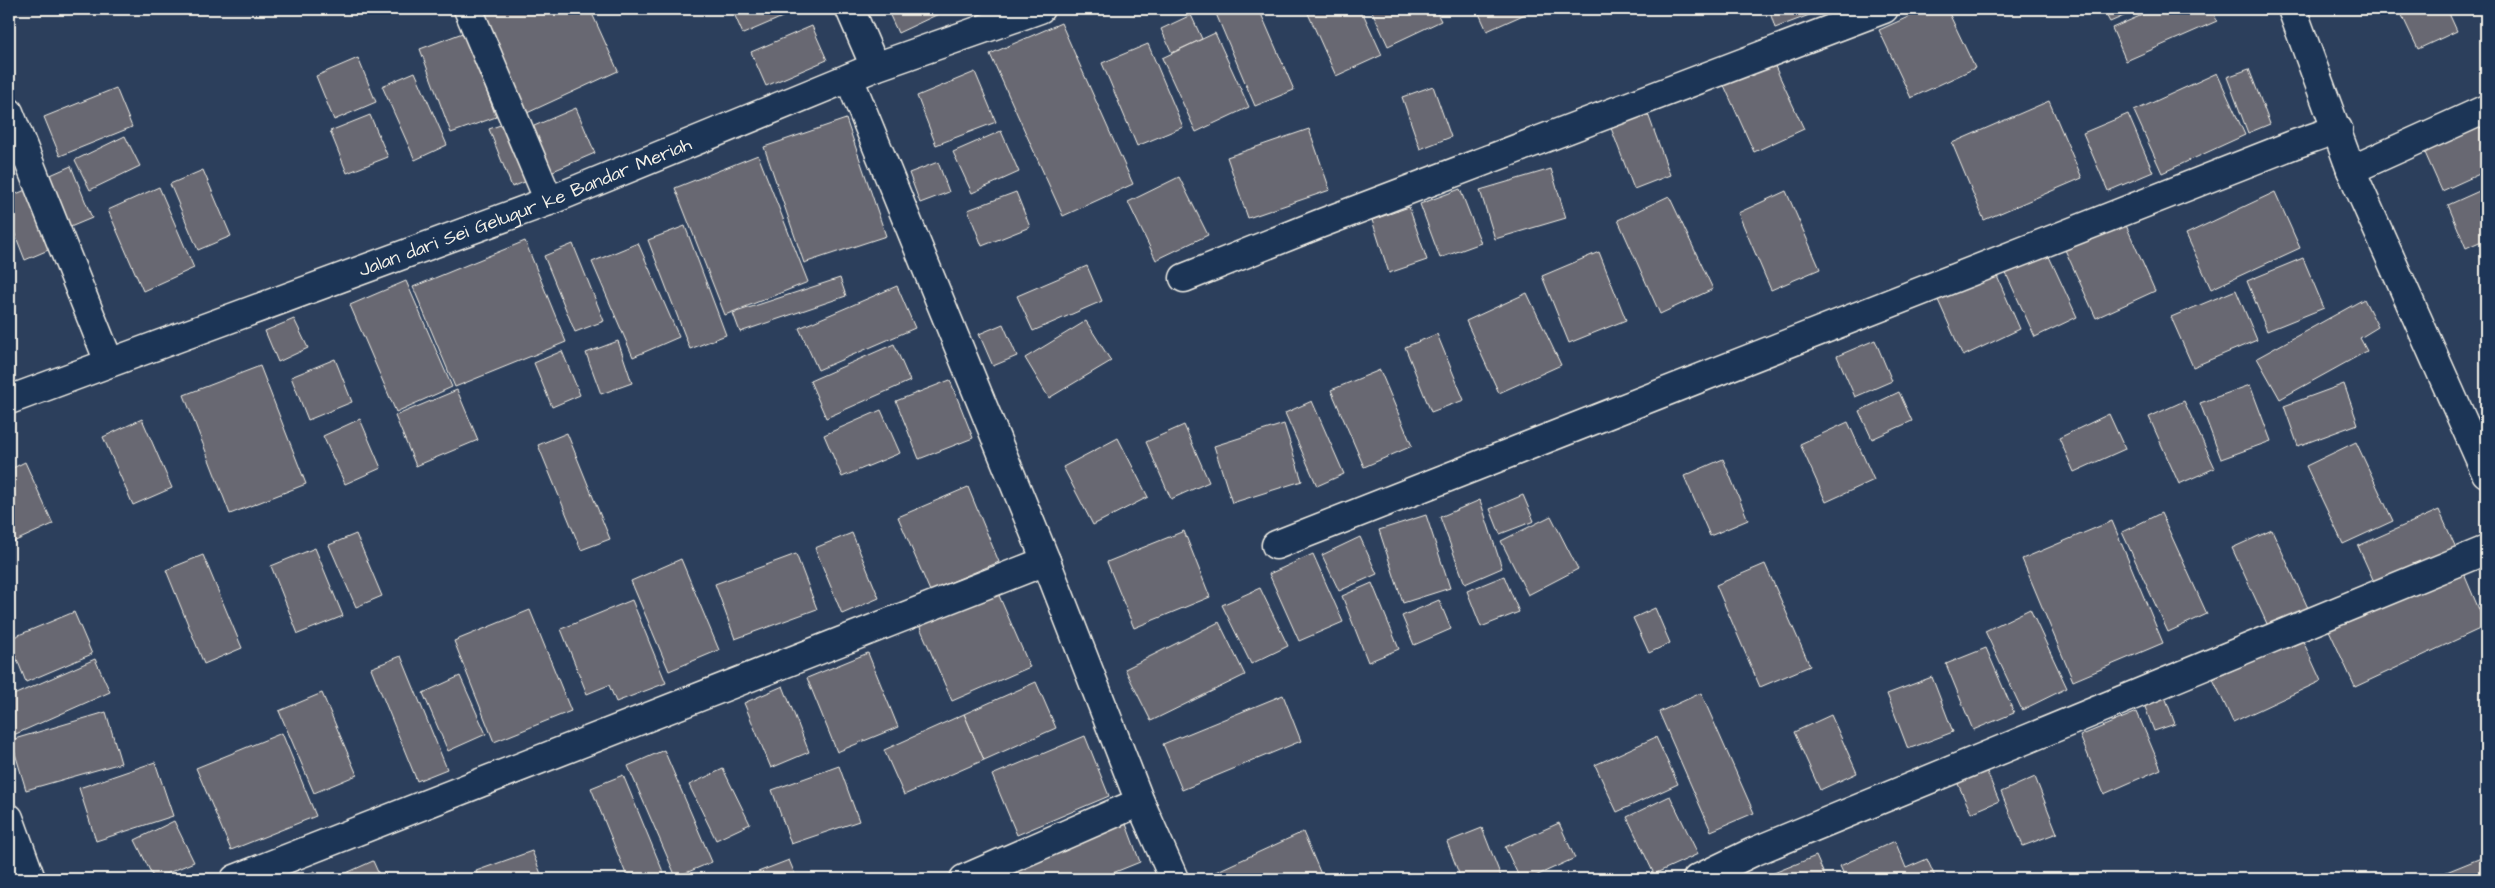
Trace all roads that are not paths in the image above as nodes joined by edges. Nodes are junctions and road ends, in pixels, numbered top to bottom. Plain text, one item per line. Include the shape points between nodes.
1 (468, 9) edge
2 (850, 9) edge
3 (1040, 9) edge
4 (1884, 9) edge
5 (2292, 9) edge
6 (875, 68) junction
7 (849, 78) junction
8 (2486, 109) edge
9 (9, 112) edge
10 (2338, 129) junction
11 (2351, 170) junction
12 (549, 201) junction
13 (1184, 278) dead end
14 (109, 362) junction
15 (9, 400) edge
16 (2486, 473) edge
17 (1276, 546) dead end
18 (2486, 550) edge
19 (1046, 561) junction
20 (1140, 802) junction
21 (9, 818) edge
22 (32, 879) edge
23 (235, 879) edge
24 (964, 879) edge
25 (1174, 879) edge
26 (1697, 879) edge

1 - 12 street
2 - 6 street
3 - 6 street, Jalan dari Sei Gelugur ke Bandar Meriah
4 - 13 street
5 - 10 street
6 - 7 street, Jalan dari Sei Gelugur ke Bandar Meriah
7 - 12 street, Jalan dari Sei Gelugur ke Bandar Meriah
7 - 19 street
8 - 11 street
9 - 14 street
10 - 11 street
10 - 17 street
11 - 16 street
12 - 14 street, Jalan dari Sei Gelugur ke Bandar Meriah
14 - 15 street, Jalan dari Sei Gelugur ke Bandar Meriah
18 - 26 street via 1753,852
19 - 20 street
19 - 23 street
20 - 24 street
20 - 25 street
21 - 22 street

